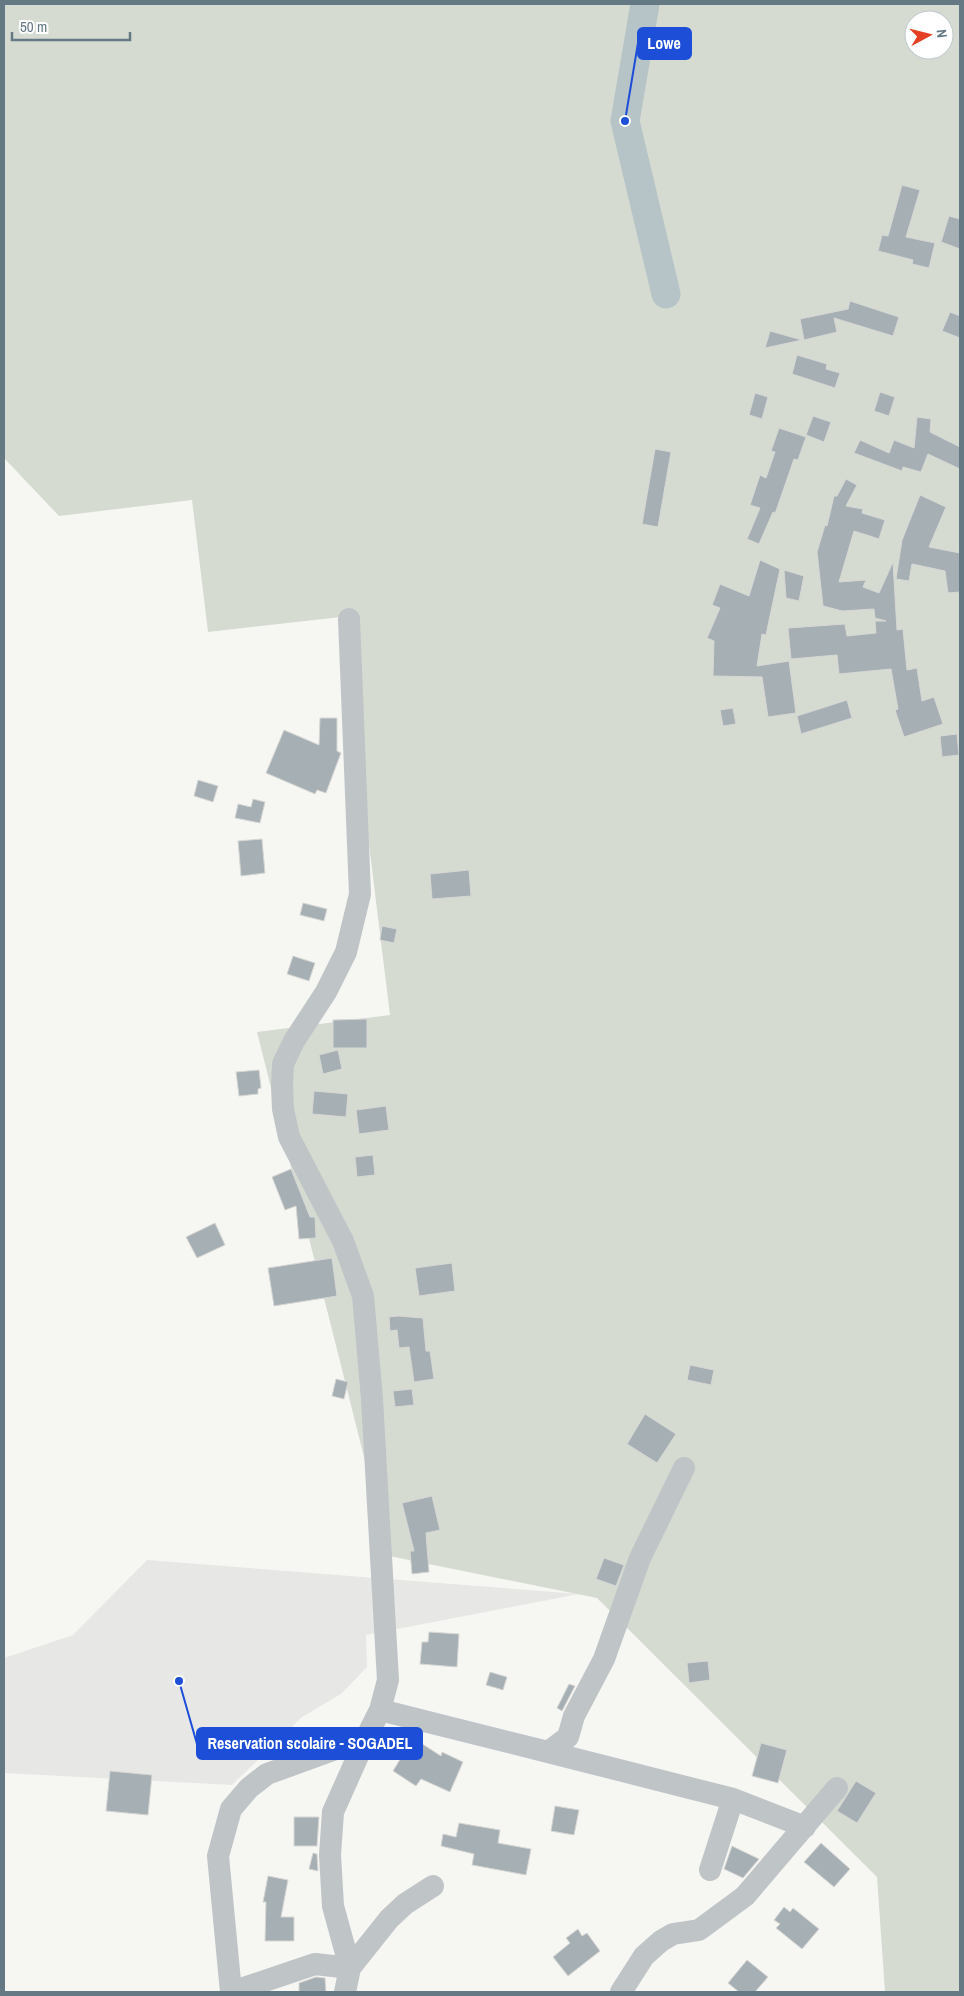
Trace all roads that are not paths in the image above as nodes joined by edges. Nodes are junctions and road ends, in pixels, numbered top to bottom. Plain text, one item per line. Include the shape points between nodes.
1 (349, 619) dead end
2 (684, 1468) dead end
3 (380, 1710) junction
4 (366, 1738) junction
5 (548, 1752) junction
6 (837, 1788) dead end
7 (733, 1799) junction
8 (805, 1827) junction
9 (710, 1870) dead end
10 (433, 1886) dead end
11 (350, 1968) junction
12 (232, 1992) edge
13 (345, 1992) edge
14 (621, 1992) edge

1 - 3 street via 360,894 346,952 283,1064 282,1086 289,1137 343,1241 362,1296 372,1399 388,1680
2 - 5 street via 640,1558 604,1659 574,1716 568,1737
3 - 4 street
3 - 5 street
4 - 11 street via 333,1812 330,1855 334,1906
4 - 12 street via 267,1774 249,1788 231,1809 218,1856
5 - 7 street
6 - 8 street
7 - 8 street
7 - 9 street
8 - 14 street via 745,1896 699,1930 673,1934 655,1946 644,1956
10 - 11 street via 389,1919
11 - 12 street via 315,1964
11 - 13 street

